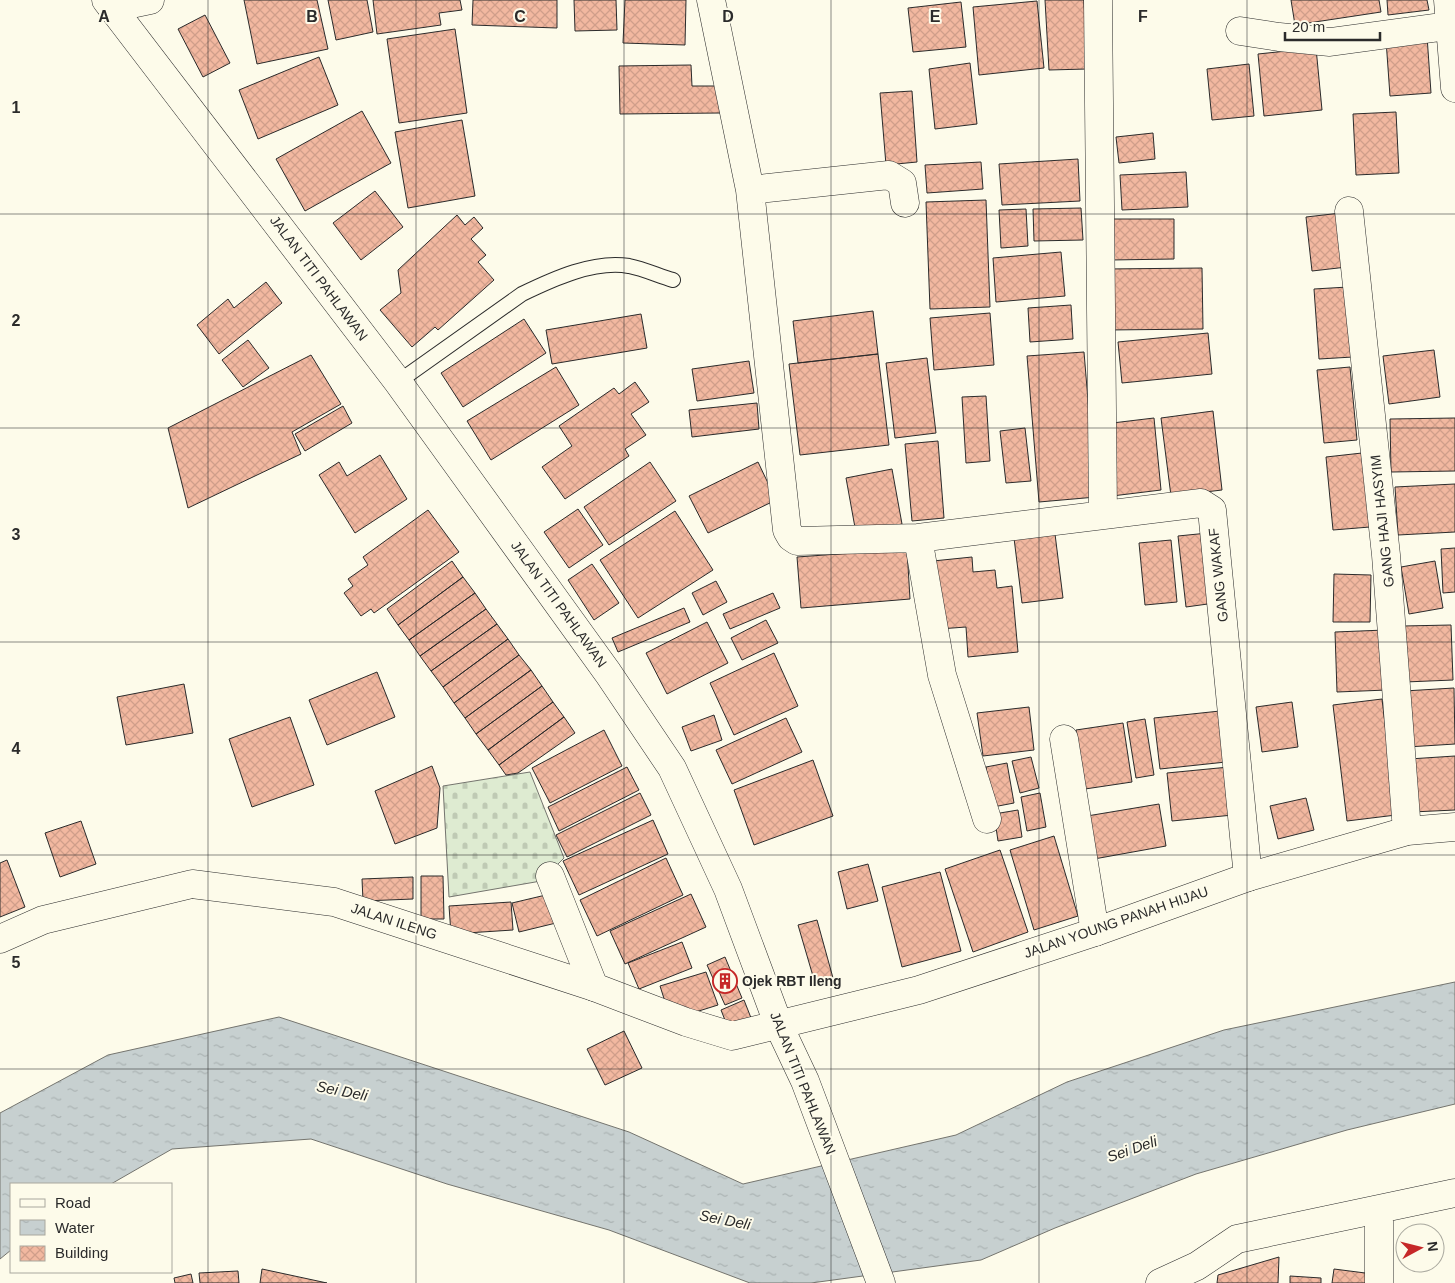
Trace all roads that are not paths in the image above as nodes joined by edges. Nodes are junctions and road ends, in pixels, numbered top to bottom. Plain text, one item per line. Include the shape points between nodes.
1 (150, 0) edge
2 (712, 0) edge
3 (1098, 0) edge
4 (115, 11) edge
5 (1448, 13) edge
6 (1240, 31) dead end
7 (1455, 88) edge
8 (750, 190) junction
9 (904, 202) dead end
10 (1349, 211) dead end
11 (673, 280) dead end
12 (398, 382) junction
13 (1102, 514) junction
14 (918, 538) junction
15 (1064, 739) dead end
16 (987, 819) dead end
17 (1455, 827) edge
18 (1407, 831) junction
19 (550, 876) dead end
20 (1248, 876) junction
21 (1095, 932) junction
22 (0, 939) edge
23 (594, 987) junction
24 (779, 1026) junction
25 (1455, 1193) edge
26 (1378, 1210) junction
27 (881, 1283) edge
28 (1160, 1283) edge
29 (1379, 1283) edge

1 - 4 street
2 - 8 street, GANG WAKAF
3 - 13 street
4 - 12 street, JALAN TITI PAHLAWAN
5 - 6 street via 1330,42
5 - 7 street
8 - 9 street via 890,176 902,183
8 - 14 street, GANG WAKAF via 787,530 797,541
10 - 18 street, GANG HAJI HASYIM via 1386,555
11 - 12 lane via 630,266 614,266 538,286
12 - 24 street, JALAN TITI PAHLAWAN via 608,673 672,768 728,889
13 - 14 street, GANG WAKAF
13 - 20 street, GANG WAKAF via 1201,503 1212,510
14 - 16 street via 942,675
15 - 21 street
17 - 18 street, JALAN YOUNG PANAH HIJAU
18 - 20 street, JALAN YOUNG PANAH HIJAU
19 - 23 street
20 - 21 street, JALAN YOUNG PANAH HIJAU
21 - 24 street, JALAN YOUNG PANAH HIJAU via 919,990
22 - 23 street, JALAN ILENG via 43,920 192,884 334,902
23 - 24 street, JALAN ILENG via 732,1036
24 - 27 street, JALAN TITI PAHLAWAN via 805,1081
25 - 26 street
26 - 28 street via 1237,1240 1197,1266
26 - 29 street

